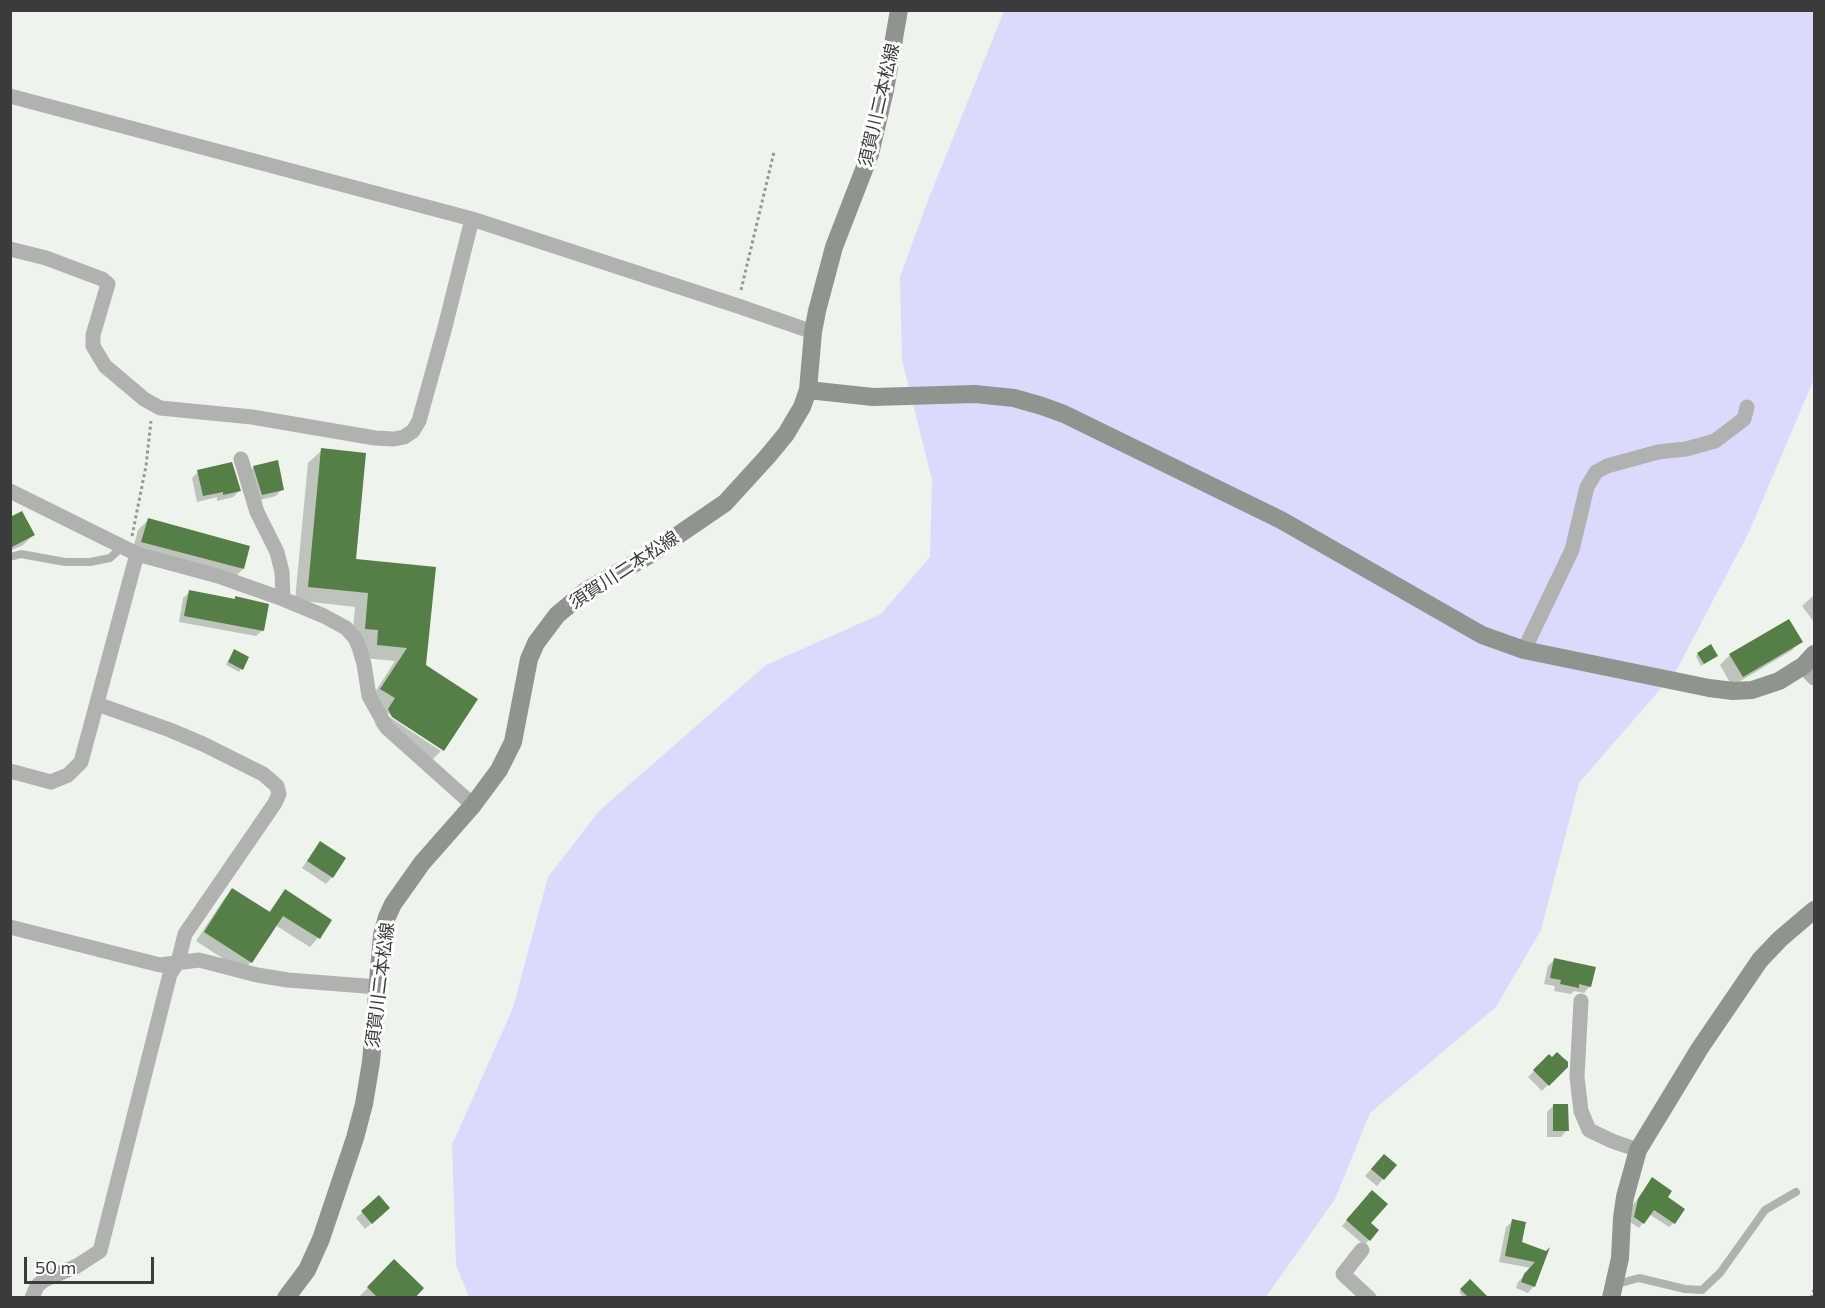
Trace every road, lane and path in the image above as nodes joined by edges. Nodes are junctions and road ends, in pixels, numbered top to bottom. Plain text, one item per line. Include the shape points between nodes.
1 (899, 10) edge
2 (10, 96) edge
3 (774, 152) dead end
4 (472, 219) junction
5 (10, 249) edge
6 (738, 306) junction
7 (813, 332) junction
8 (808, 390) junction
9 (154, 404) junction
10 (1747, 407) dead end
11 (241, 459) dead end
12 (10, 491) edge
13 (129, 550) junction
14 (10, 556) edge
15 (283, 598) junction
16 (1524, 650) junction
17 (1811, 666) edge
18 (97, 704) junction
19 (10, 771) edge
20 (473, 806) junction
21 (1815, 910) edge
22 (10, 927) edge
23 (178, 962) junction
24 (378, 987) junction
25 (1581, 1001) dead end
26 (1638, 1150) junction
27 (1796, 1192) dead end
28 (1362, 1250) dead end
29 (1815, 1290) edge
30 (1613, 1291) edge
31 (32, 1298) edge
32 (286, 1298) edge
33 (1369, 1298) edge
34 (1811, 1298) edge

1 - 7 street, 須賀川二本松線 via 870,154 834,247
2 - 4 street
3 - 6 path
4 - 6 street
4 - 9 street via 419,421 404,437 375,438 252,417 160,408
5 - 9 street via 46,258 108,284 93,346 105,366
6 - 7 street
7 - 8 street, 須賀川二本松線
8 - 16 street via 873,397 975,394 1042,406 1281,520 1482,635
8 - 20 street, 須賀川二本松線 via 786,434 725,503 646,557 587,590 544,631 529,659 513,742
9 - 13 path
10 - 16 street via 1744,419 1715,441 1637,457 1596,472 1587,487 1572,550
11 - 15 street via 257,512 277,552
12 - 13 street
13 - 14 lane via 90,562
13 - 15 street
13 - 18 street
15 - 20 street via 346,628 359,647 369,696 387,728
16 - 17 street via 1732,691 1765,687
18 - 19 street via 81,762 68,775 51,782
18 - 23 street via 203,744 263,774 277,786 275,803 185,934
20 - 24 street, 須賀川二本松線 via 422,863 393,904 382,935
21 - 26 street via 1760,960
22 - 23 street via 160,965
23 - 24 street via 199,960 288,980
23 - 31 street via 170,974 100,1251 44,1280
24 - 32 street, 須賀川二本松線 via 371,1062 356,1138 321,1239 307,1270
25 - 26 street via 1576,1077 1588,1130
26 - 30 street via 1625,1197
27 - 30 lane via 1765,1210 1720,1273 1702,1290 1639,1278
28 - 33 street via 1343,1275
29 - 34 path

